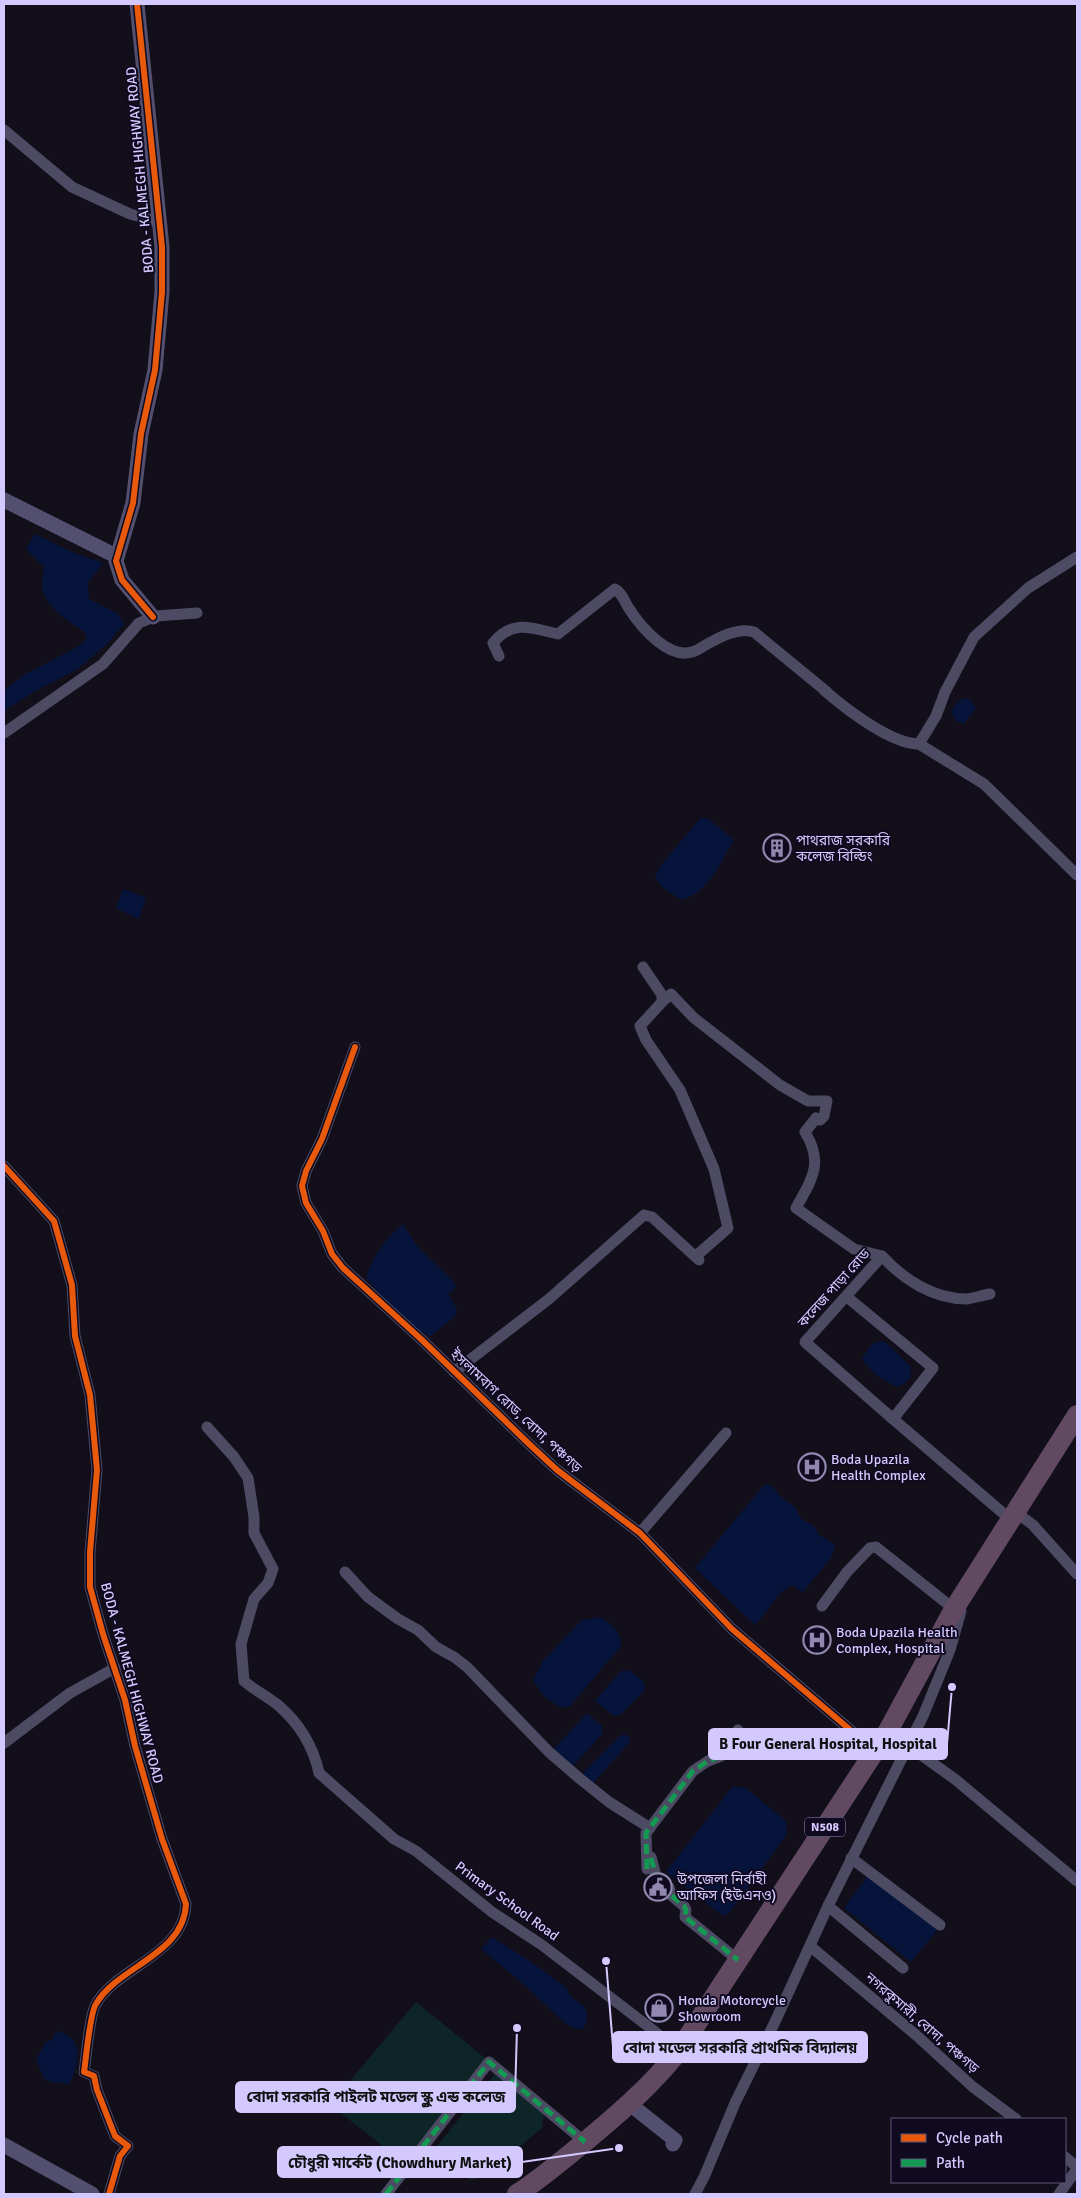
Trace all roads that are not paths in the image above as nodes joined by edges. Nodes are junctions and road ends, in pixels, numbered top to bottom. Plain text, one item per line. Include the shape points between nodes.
1 (137, 4) edge
2 (4, 130) edge
3 (160, 222) junction
4 (4, 500) edge
5 (116, 556) junction
6 (1077, 557) edge
7 (197, 613) dead end
8 (153, 617) junction
9 (499, 656) dead end
10 (4, 733) edge
11 (920, 744) junction
12 (1077, 875) edge
13 (643, 967) dead end
14 (662, 1002) junction
15 (355, 1047) dead end
16 (4, 1166) edge
17 (882, 1256) junction
18 (990, 1294) dead end
19 (847, 1297) dead end
20 (454, 1372) junction
21 (1077, 1415) edge
22 (893, 1419) junction
23 (207, 1427) dead end
24 (726, 1433) dead end
25 (1013, 1516) junction
26 (640, 1533) junction
27 (345, 1572) dead end
28 (1077, 1574) edge
29 (967, 1590) junction
30 (822, 1606) dead end
31 (954, 1609) junction
32 (115, 1668) junction
33 (738, 1730) dead end
34 (888, 1731) junction
35 (4, 1743) edge
36 (908, 1744) junction
37 (875, 1752) junction
38 (650, 1828) junction
39 (645, 1846) junction
40 (851, 1858) junction
41 (647, 1869) dead end
42 (1077, 1881) edge
43 (828, 1906) junction
44 (940, 1925) dead end
45 (810, 1946) junction
46 (738, 1960) junction
47 (903, 1968) dead end
48 (678, 2052) junction
49 (631, 2105) dead end
50 (1015, 2118) edge
51 (585, 2142) junction
52 (672, 2144) dead end
53 (4, 2145) edge
54 (1066, 2158) edge
55 (1077, 2168) edge
56 (92, 2194) edge
57 (108, 2194) edge
58 (386, 2194) edge
59 (517, 2194) edge
60 (695, 2194) edge
61 (1059, 2194) edge

1 - 3 street, BODA - KALMEGH HIGHWAY ROAD
2 - 3 street via 72,187 130,214
3 - 5 street, BODA - KALMEGH HIGHWAY ROAD via 162,292 155,370 133,503
4 - 5 street
5 - 8 street via 122,580
6 - 11 street via 1028,588 974,638
7 - 8 street
8 - 10 street via 138,623 103,664
9 - 11 street via 493,643 510,628 519,626 558,634 615,588 661,645 678,652 692,653 721,637 748,630 754,632 851,714 908,744
11 - 12 street via 984,784
13 - 14 street via 662,995
14 - 17 street via 671,994 694,1018 780,1085 808,1101 827,1101 824,1116 820,1120 816,1118 805,1132 816,1153 807,1190 796,1208 854,1249
14 - 20 street via 640,1026 680,1090 714,1169 728,1228 698,1258 652,1217 644,1215 549,1299
15 - 20 street, ইসলামবাগ রোড, বোদা, পঞ্চগড় via 322,1139 306,1171 302,1186 306,1203 332,1254 343,1268
16 - 32 street, BODA - KALMEGH HIGHWAY ROAD via 54,1221 72,1285 76,1336 90,1396 97,1470 90,1587
17 - 18 street, কলেজ পাড়া রোড via 907,1279 929,1290 968,1299
17 - 22 street, কলেজ পাড়া রোড via 805,1342
19 - 22 street, কলেজ পাড়া রোড via 933,1368
20 - 26 street, ইসলামবাগ রোড, বোদা, পঞ্চগড় via 557,1470
21 - 25 highway, N508
22 - 25 street, কলেজ পাড়া রোড
23 - 48 street, Primary School Road via 248,1478 254,1533 273,1569 268,1584 254,1599 241,1644 244,1680 254,1691 278,1705 306,1734 319,1773 394,1839 416,1851 492,1912 542,1945
24 - 26 street
25 - 28 street, কলেজ পাড়া রোড via 1033,1525
25 - 29 highway, N508
26 - 37 street, ইসলামবাগ রোড, বোদা, পঞ্চগড় via 732,1629
27 - 38 street via 368,1597 467,1667 549,1752 579,1778
29 - 31 highway, N508
29 - 36 street via 950,1650
30 - 31 street via 847,1572 870,1548 876,1547
31 - 34 highway, N508
32 - 35 street via 70,1693
32 - 57 street, BODA - KALMEGH HIGHWAY ROAD via 162,1839 186,1904 180,1926 160,1951 106,1990 94,2005 84,2072 94,2076 115,2136 128,2146 120,2156
33 - 38 street via 721,1756 693,1771
34 - 36 street
34 - 37 highway, N508
36 - 40 street
36 - 42 street
37 - 46 highway, N508
38 - 39 street via 646,1833
39 - 41 street
39 - 46 street via 656,1876 684,1906 685,1917
40 - 43 street
40 - 44 street
43 - 45 street
43 - 47 street
45 - 50 street, নগরকুমারী, বোদা, পঞ্চগড় via 973,2087
45 - 60 street
46 - 48 highway, N508
48 - 51 highway, N508 via 618,2116
49 - 52 street via 675,2140
51 - 58 street via 489,2062
51 - 59 highway, N508
53 - 56 street
54 - 55 street
55 - 61 street

